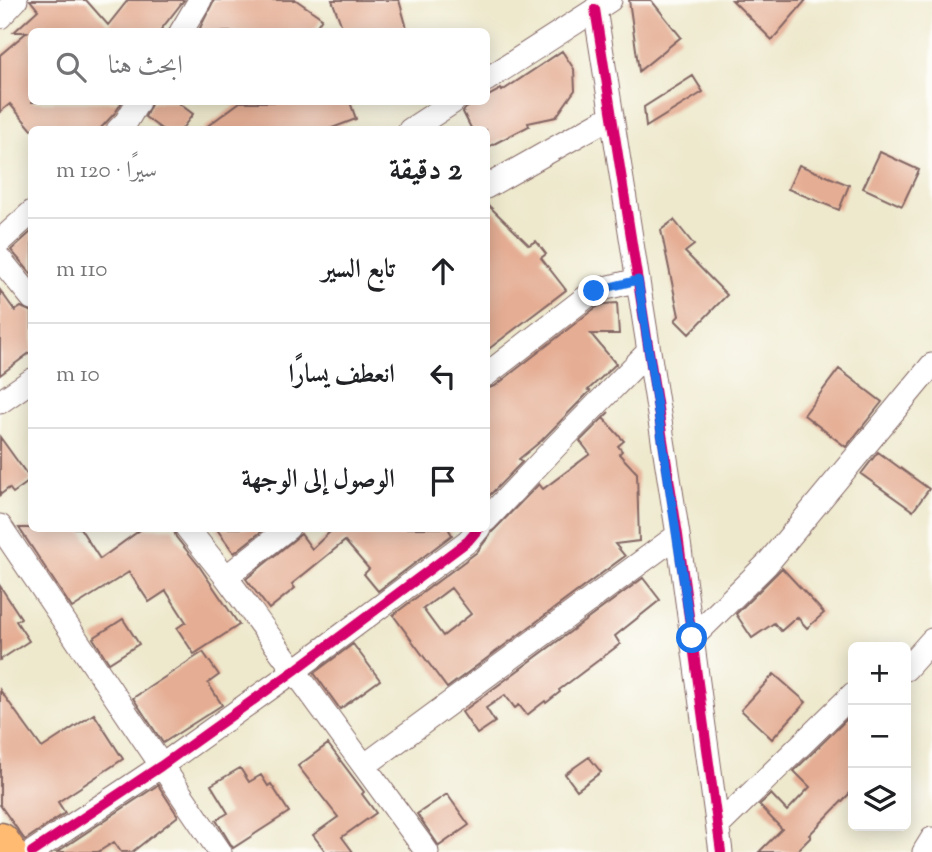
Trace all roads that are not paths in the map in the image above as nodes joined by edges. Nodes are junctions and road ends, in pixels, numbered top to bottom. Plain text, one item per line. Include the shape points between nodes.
1 (16, 0) edge
2 (200, 0) edge
3 (603, 5) edge
4 (0, 17) edge
5 (183, 28) edge
6 (490, 77) edge
7 (136, 105) edge
8 (448, 105) edge
9 (612, 116) junction
10 (122, 126) edge
11 (416, 126) edge
12 (490, 185) edge
13 (28, 216) edge
14 (0, 241) edge
15 (0, 259) edge
16 (638, 280) junction
17 (28, 293) edge
18 (649, 351) junction
19 (932, 365) edge
20 (490, 372) edge
21 (28, 383) edge
22 (0, 402) edge
23 (490, 516) edge
24 (0, 526) edge
25 (190, 532) edge
26 (283, 532) edge
27 (476, 532) edge
28 (678, 535) junction
29 (226, 576) junction
30 (692, 638) junction
31 (932, 640) edge
32 (911, 663) edge
33 (294, 671) junction
34 (848, 699) edge
35 (161, 766) junction
36 (364, 766) junction
37 (718, 826) junction
38 (932, 839) edge
39 (0, 842) edge
40 (7, 852) edge
41 (32, 852) edge
42 (220, 852) edge
43 (427, 852) edge
44 (721, 852) edge
45 (924, 852) edge

1 - 4 street
2 - 5 street
3 - 6 street
3 - 9 street
7 - 10 street
8 - 11 street
9 - 12 street
9 - 16 street
13 - 14 street
15 - 17 street
16 - 18 street
16 - 20 street via 594,291
18 - 23 street
18 - 28 street
19 - 30 street via 767,564
21 - 22 street
24 - 35 street
25 - 29 street
26 - 29 street
27 - 33 street
28 - 30 street
28 - 36 street
29 - 33 street
30 - 37 street
31 - 32 street
33 - 35 street
33 - 36 street
34 - 37 street
35 - 41 street
35 - 42 street
36 - 43 street
37 - 44 street
38 - 45 street
39 - 40 highway

